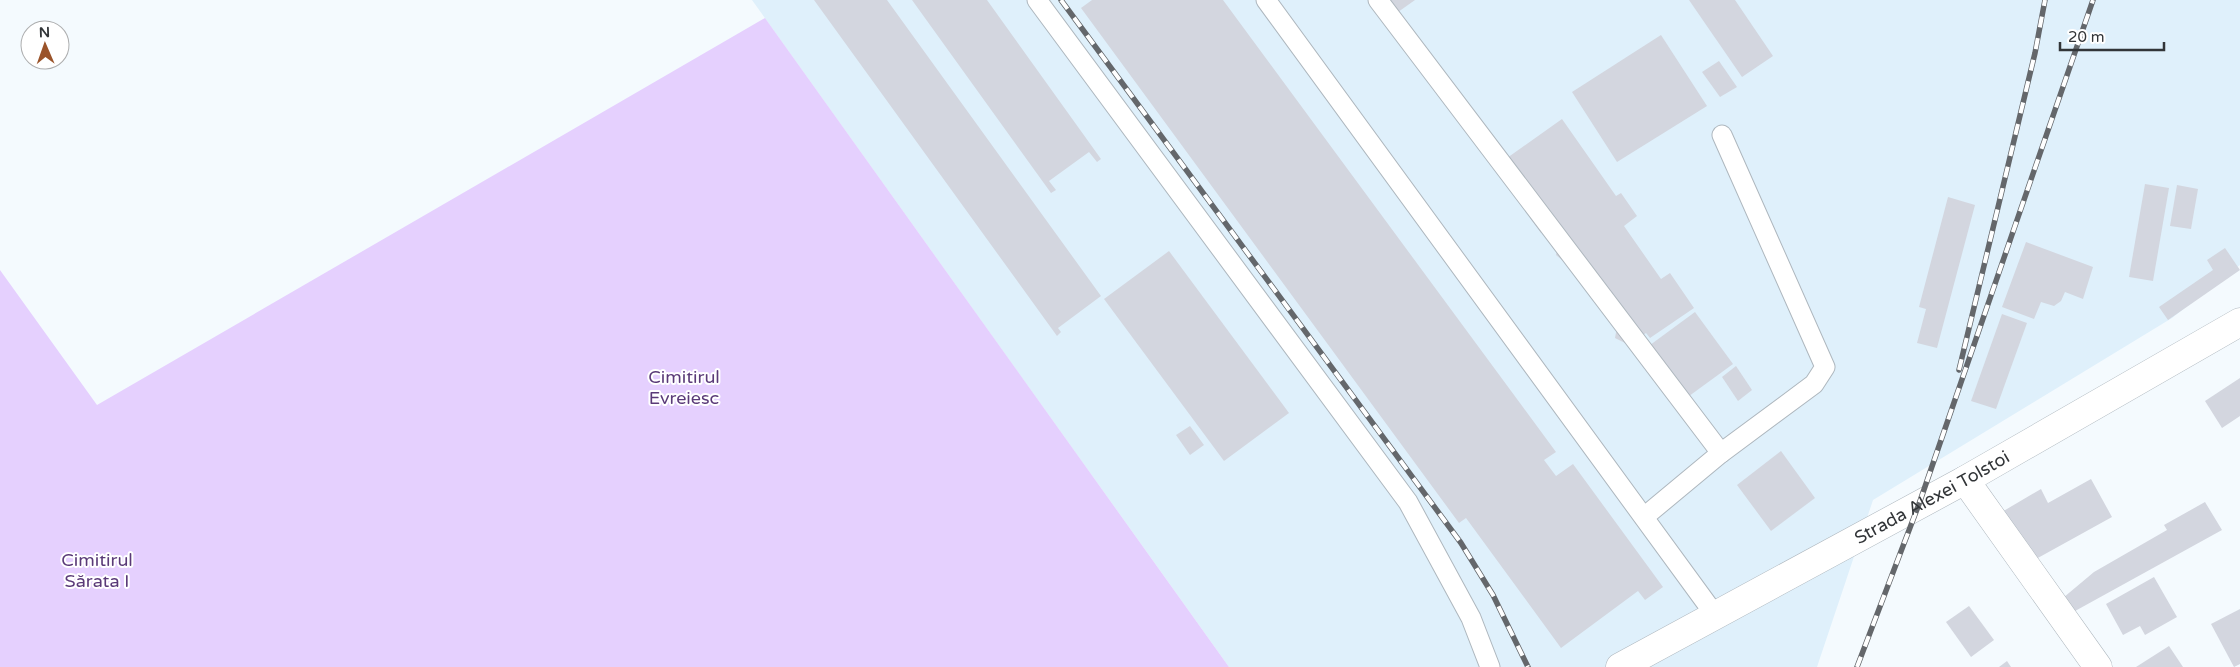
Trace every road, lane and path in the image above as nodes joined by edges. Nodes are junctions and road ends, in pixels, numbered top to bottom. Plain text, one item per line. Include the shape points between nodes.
1 (1037, 0) edge
2 (1266, 0) edge
3 (1378, 0) edge
4 (1722, 135) dead end
5 (2240, 322) edge
6 (1721, 453) junction
7 (1965, 480) junction
8 (1644, 517) junction
9 (1716, 614) junction
10 (1490, 667) edge
11 (1620, 667) edge
12 (2098, 667) edge

1 - 10 lane via 1408,502 1471,618
2 - 8 lane
3 - 6 lane
4 - 6 lane via 1825,367 1814,384
5 - 7 main road, Strada Alexei Tolstoi
6 - 8 lane
7 - 9 main road, Strada Alexei Tolstoi
7 - 12 main road
8 - 9 lane
9 - 11 main road, Strada Alexei Tolstoi

